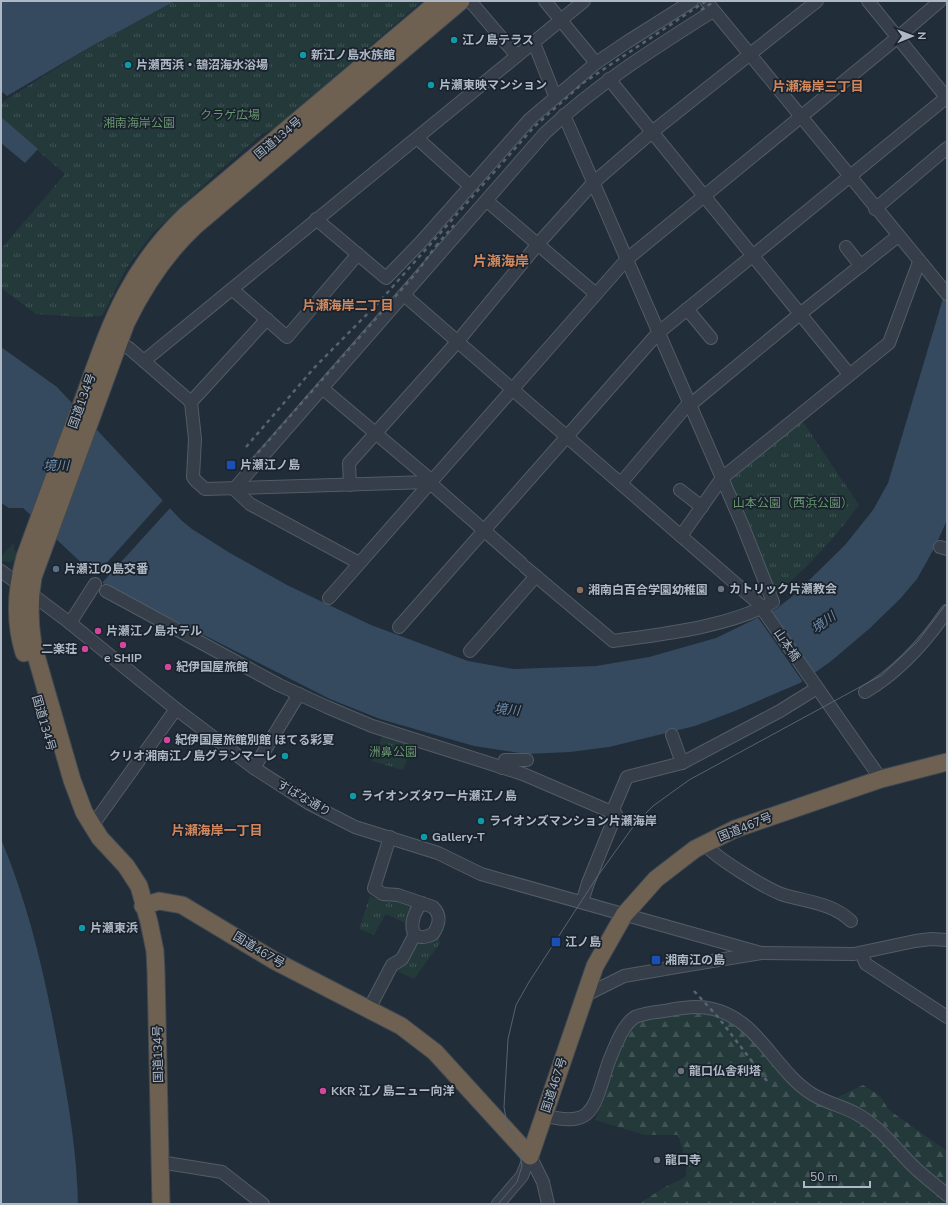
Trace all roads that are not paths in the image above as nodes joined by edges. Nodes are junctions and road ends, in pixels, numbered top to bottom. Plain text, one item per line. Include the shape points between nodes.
1 (439, 1) edge
2 (461, 1) edge
3 (470, 1) edge
4 (545, 1) edge
5 (584, 1) edge
6 (692, 1) edge
7 (706, 1) edge
8 (817, 1) edge
9 (868, 1) edge
10 (940, 1) edge
11 (713, 11) junction
12 (561, 20) junction
13 (897, 38) junction
14 (534, 42) junction
15 (750, 55) junction
16 (517, 56) junction
17 (596, 64) junction
18 (609, 79) junction
19 (556, 96) junction
20 (947, 97) edge
21 (564, 115) junction
22 (800, 116) junction
23 (652, 132) junction
24 (417, 138) junction
25 (947, 148) edge
26 (850, 177) junction
27 (593, 183) junction
28 (470, 186) junction
29 (704, 196) junction
30 (486, 201) junction
31 (875, 209) junction
32 (316, 219) junction
33 (898, 236) junction
34 (538, 244) junction
35 (846, 247) dead end
36 (358, 254) junction
37 (753, 256) junction
38 (626, 260) junction
39 (919, 262) junction
40 (861, 266) junction
41 (233, 290) junction
42 (596, 294) junction
43 (947, 294) edge
44 (404, 295) junction
45 (687, 309) junction
46 (800, 314) junction
47 (267, 320) junction
48 (658, 333) junction
49 (113, 338) junction
50 (711, 338) dead end
51 (458, 341) junction
52 (144, 361) junction
53 (849, 374) junction
54 (322, 388) junction
55 (512, 388) junction
56 (191, 402) junction
57 (690, 404) junction
58 (375, 434) junction
59 (567, 436) junction
60 (722, 478) junction
61 (430, 481) junction
62 (621, 483) junction
63 (350, 485) junction
64 (234, 489) junction
65 (680, 490) dead end
66 (702, 507) junction
67 (483, 531) junction
68 (681, 536) junction
69 (359, 563) junction
70 (1, 570) edge
71 (536, 576) junction
72 (95, 584) dead end
73 (25, 589) junction
74 (106, 591) dead end
75 (329, 598) dead end
76 (760, 611) junction
77 (947, 611) edge
78 (70, 623) junction
79 (399, 627) dead end
80 (721, 627) dead end
81 (470, 651) dead end
82 (817, 688) junction
83 (865, 692) dead end
84 (299, 694) junction
85 (176, 709) junction
86 (672, 735) dead end
87 (527, 760) dead end
88 (947, 762) edge
89 (682, 763) junction
90 (254, 768) junction
91 (502, 768) junction
92 (881, 779) junction
93 (612, 812) junction
94 (92, 826) junction
95 (390, 837) junction
96 (704, 844) junction
97 (582, 902) junction
98 (422, 903) junction
99 (144, 906) junction
100 (624, 915) junction
101 (851, 921) dead end
102 (415, 934) junction
103 (947, 940) edge
104 (861, 953) junction
105 (761, 954) junction
106 (584, 996) junction
107 (369, 1010) junction
108 (947, 1017) edge
109 (544, 1115) junction
110 (530, 1156) junction
111 (160, 1162) junction
112 (947, 1195) edge
113 (161, 1204) edge
114 (263, 1204) edge
115 (498, 1204) edge
116 (548, 1204) edge

1 - 49 highway, 国道134号 via 169,231 132,281
2 - 49 highway, 国道134号 via 180,241 161,262
3 - 16 street
4 - 12 street
5 - 12 street
6 - 17 street
7 - 11 street
8 - 15 street
9 - 13 street
10 - 13 street
11 - 15 street
11 - 18 street
12 - 14 street
12 - 17 street
13 - 20 street
13 - 22 street
14 - 16 street
14 - 19 street
15 - 22 street
15 - 23 street
16 - 24 street
17 - 19 street
18 - 21 street
18 - 23 street
19 - 28 street via 530,119
20 - 26 street
21 - 27 street
21 - 30 street
22 - 26 street
22 - 29 street
23 - 27 street
23 - 29 street
24 - 28 street
24 - 32 street
25 - 31 street
26 - 31 street
26 - 37 street
27 - 34 street
27 - 38 street
28 - 36 street via 386,278
29 - 37 street
29 - 38 street
30 - 34 street
30 - 44 street
31 - 33 street
32 - 36 street
32 - 41 street
33 - 39 street
33 - 40 street
34 - 42 street
34 - 51 street
35 - 40 street
36 - 47 street via 287,337
37 - 45 street
37 - 46 street
38 - 42 street
38 - 48 street
39 - 43 street
39 - 53 street via 889,343
40 - 46 street
41 - 47 street
41 - 52 street
42 - 55 street
44 - 51 street, 山本橋
44 - 54 street
45 - 48 street
45 - 50 street
46 - 53 street
46 - 57 street
47 - 56 street
48 - 57 street
48 - 59 street
49 - 52 street
49 - 73 highway, 国道134号 via 40,536 36,567
51 - 55 street, 山本橋
51 - 58 street
52 - 56 street
53 - 60 street
54 - 58 street
54 - 64 street
55 - 59 street, 山本橋
55 - 61 street
56 - 64 street via 195,439 193,474 196,481 207,490
57 - 60 street
57 - 62 street
58 - 61 street
58 - 63 street via 349,463
59 - 62 street, 山本橋
59 - 67 street
60 - 66 street
60 - 76 street via 773,602
61 - 63 street
61 - 67 street
61 - 69 street
62 - 68 street, 山本橋
63 - 64 street
64 - 69 street via 250,504
65 - 66 street
66 - 68 street
67 - 71 street
67 - 79 street
68 - 76 street, 山本橋
69 - 75 street
70 - 73 street, すばな通り
71 - 76 street via 613,641 691,629
71 - 81 street
72 - 78 street
73 - 78 street, すばな通り
73 - 94 highway, 国道134号 via 33,646 72,780
73 - 99 highway, 国道134号 via 17,616 21,642 66,795 77,821 91,844
74 - 84 street
76 - 80 street
76 - 82 street, 山本橋
77 - 83 street via 910,657 882,682
78 - 85 street, すばな通り
82 - 89 street via 780,711
82 - 92 street, 山本橋
84 - 90 street
84 - 91 street via 372,726
85 - 90 street, すばな通り
85 - 94 street
86 - 89 street
87 - 91 street via 506,760
88 - 92 highway, 国道467号
89 - 93 street via 627,777
90 - 95 street, すばな通り via 310,804 355,827
91 - 93 street via 523,774
92 - 96 highway, 国道467号 via 751,823
93 - 97 street via 616,814
94 - 99 highway, 国道134号 via 139,886
95 - 97 street, すばな通り via 438,853 481,874
95 - 98 street via 374,888 383,894 398,895
96 - 100 highway, 国道467号 via 656,880
96 - 101 street via 710,852 782,895 806,899 836,910
97 - 100 street, すばな通り
98 - 102 street via 411,923
98 - 102 street via 434,907 439,918 433,934 426,937
99 - 107 highway, 国道467号 via 159,901 182,905 275,961
99 - 111 highway, 国道134号 via 155,951
100 - 105 street, すばな通り
100 - 106 highway, 国道467号 via 604,949
102 - 107 street via 402,959 392,965
103 - 104 street via 915,941
104 - 105 street
104 - 108 street via 866,964
105 - 106 street via 624,976
106 - 109 highway, 国道467号
107 - 110 highway, 国道467号 via 401,1026 435,1052
109 - 110 highway, 国道467号
109 - 112 street via 574,1120 591,1109 599,1097 606,1068 620,1035 634,1018 642,1014 688,1007 714,1009 742,1023 812,1094 857,1113 870,1122 914,1167
110 - 115 street via 522,1176
110 - 116 street via 544,1182
111 - 113 highway, 国道134号
111 - 114 street via 222,1172

